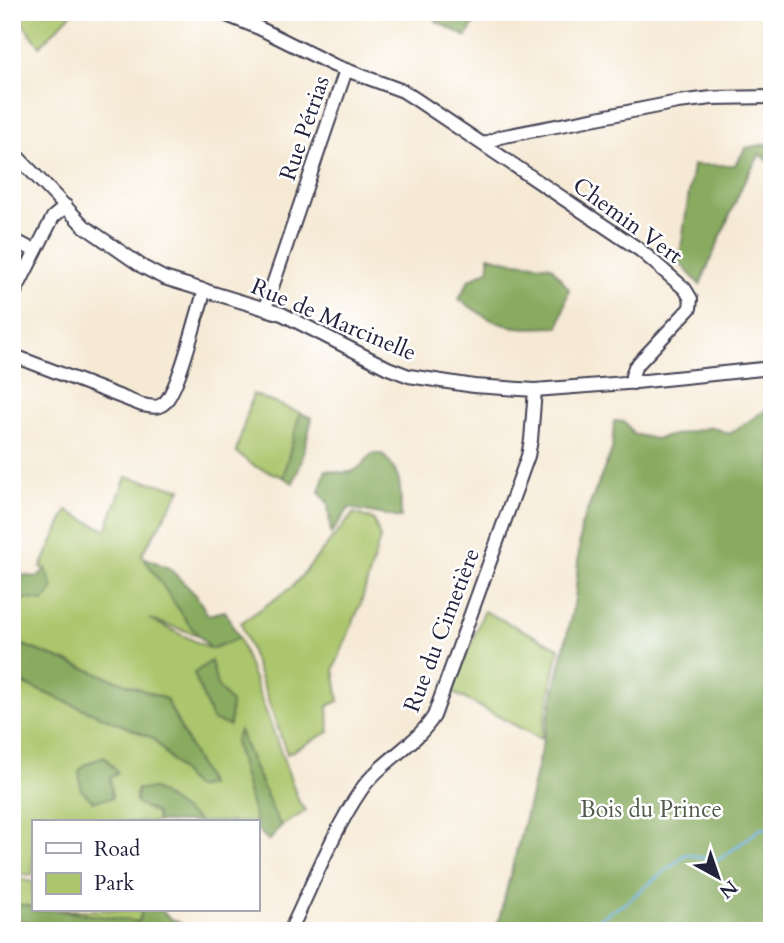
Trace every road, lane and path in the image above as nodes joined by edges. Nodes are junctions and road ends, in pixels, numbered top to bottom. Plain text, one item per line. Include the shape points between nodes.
1 (219, 12) edge
2 (249, 12) edge
3 (259, 28) junction
4 (346, 70) junction
5 (772, 97) edge
6 (484, 144) junction
7 (12, 150) edge
8 (66, 206) junction
9 (12, 239) edge
10 (35, 251) junction
11 (205, 290) junction
12 (12, 298) edge
13 (265, 308) junction
14 (12, 355) edge
15 (772, 368) edge
16 (633, 383) junction
17 (536, 390) junction
18 (290, 931) edge

1 - 3 street, Rue Pétrias
2 - 3 street
3 - 4 street, Rue Pétrias
4 - 6 street, Chemin Vert via 403,91
4 - 13 street, Rue Pétrias
5 - 6 street via 678,102
6 - 16 street, Chemin Vert via 640,250 689,294 690,308 635,368
7 - 8 street, Rue de Marcinelle
8 - 10 street via 53,216
8 - 11 street, Rue de Marcinelle via 85,226 143,267
9 - 10 street
10 - 12 street
11 - 13 street, Rue de Marcinelle
11 - 14 street via 173,392 161,405 142,405
13 - 17 street, Rue de Marcinelle via 409,376
15 - 16 street, Rue de Marcinelle
16 - 17 street, Rue de Marcinelle
17 - 18 street, Rue du Cimetière via 524,467 434,716 361,790

